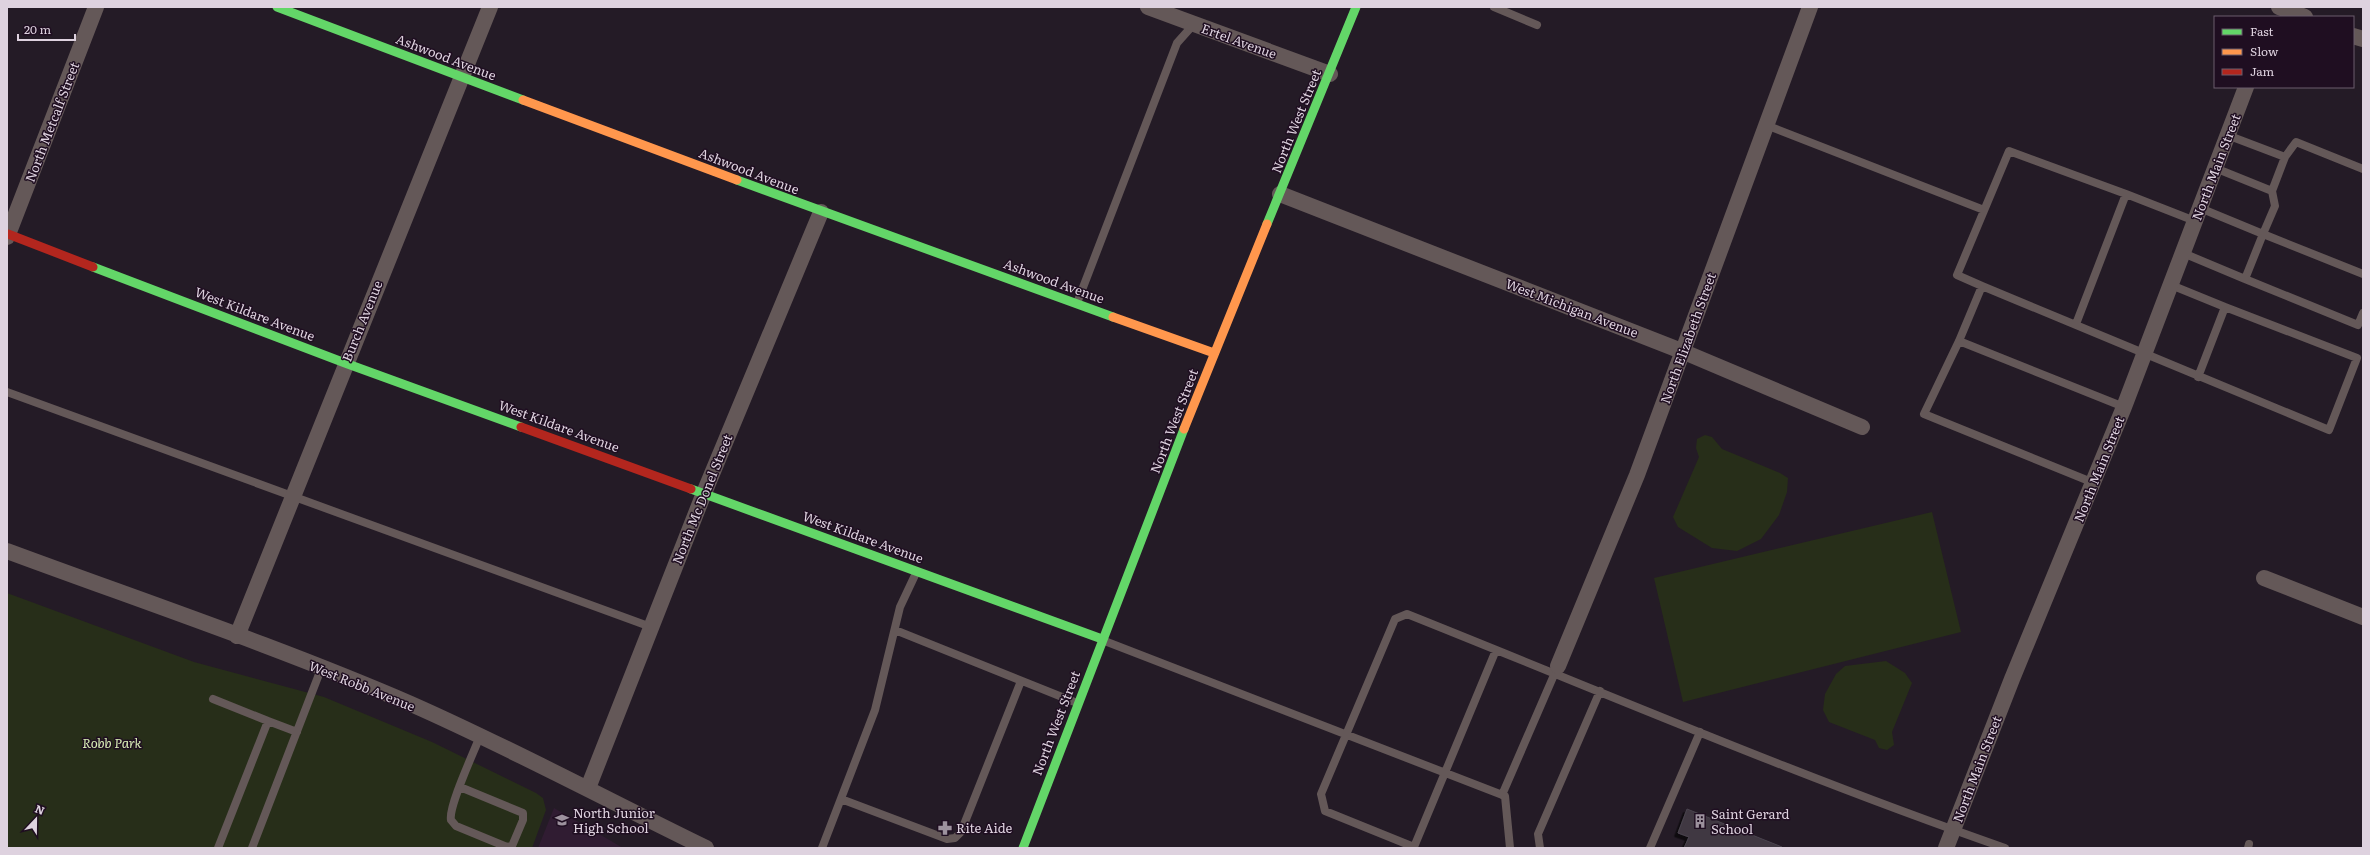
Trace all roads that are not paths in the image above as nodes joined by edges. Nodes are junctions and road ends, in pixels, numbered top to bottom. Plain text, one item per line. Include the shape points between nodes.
1 (96, 7) edge
2 (277, 7) edge
3 (490, 7) edge
4 (1148, 7) edge
5 (1356, 7) edge
6 (1494, 7) edge
7 (1810, 7) edge
8 (2278, 7) edge
9 (2274, 16) edge
10 (2302, 16) edge
11 (1194, 24) junction
12 (1538, 25) dead end
13 (1330, 74) junction
14 (462, 77) junction
15 (2246, 88) edge
16 (1766, 125) junction
17 (2228, 134) junction
18 (2285, 157) junction
19 (2215, 168) junction
20 (2363, 169) edge
21 (2272, 191) junction
22 (1280, 194) junction
23 (2126, 194) junction
24 (1984, 210) junction
25 (821, 212) junction
26 (2198, 214) junction
27 (2263, 234) junction
28 (8, 236) edge
29 (2183, 253) junction
30 (2363, 274) edge
31 (2245, 279) junction
32 (2171, 285) junction
33 (1982, 286) junction
34 (1077, 303) junction
35 (2225, 307) junction
36 (2363, 313) edge
37 (2076, 324) junction
38 (1959, 341) junction
39 (1684, 352) junction
40 (1214, 353) junction
41 (2144, 354) junction
42 (345, 362) junction
43 (2198, 377) junction
44 (7, 392) edge
45 (2124, 407) junction
46 (1862, 427) dead end
47 (2094, 483) junction
48 (704, 493) junction
49 (293, 494) junction
50 (7, 551) edge
51 (917, 570) junction
52 (2264, 578) dead end
53 (2363, 617) edge
54 (652, 627) junction
55 (895, 630) junction
56 (237, 636) junction
57 (1102, 639) junction
58 (1496, 650) junction
59 (322, 669) junction
60 (1556, 669) junction
61 (1021, 681) junction
62 (1600, 691) junction
63 (213, 699) dead end
64 (1078, 703) junction
65 (268, 721) junction
66 (297, 732) junction
67 (1700, 732) junction
68 (1347, 735) junction
69 (480, 736) junction
70 (1444, 773) junction
71 (460, 787) junction
72 (588, 788) junction
73 (1502, 795) junction
74 (841, 798) junction
75 (1953, 830) junction
76 (218, 848) edge
77 (252, 848) edge
78 (706, 848) edge
79 (822, 848) edge
80 (1023, 848) edge
81 (1510, 848) edge
82 (1540, 848) edge
83 (1650, 848) edge
84 (1946, 848) edge
85 (2004, 848) edge

1 - 28 street, North Metcalf Street
2 - 14 street, Ashwood Avenue
3 - 14 street, Burch Avenue
4 - 11 street, Ertel Avenue
5 - 13 street, North West Street
6 - 12 lane
7 - 16 street, North Elizabeth Street
8 - 9 street
8 - 10 street
11 - 13 street, Ertel Avenue
11 - 34 lane via 1177,44
13 - 22 street, North West Street
14 - 25 street, Ashwood Avenue
14 - 42 street, Burch Avenue
15 - 17 street, North Main Street
16 - 24 lane
16 - 39 street, North Elizabeth Street
17 - 18 lane
17 - 19 street, North Main Street
18 - 20 lane via 2296,142
18 - 21 lane
19 - 21 lane
19 - 26 street, North Main Street
21 - 27 lane via 2275,206
22 - 39 street, West Michigan Avenue
22 - 40 street, North West Street
23 - 24 lane via 2009,151
23 - 26 lane
23 - 37 lane
24 - 33 lane via 1957,275
25 - 34 street, Ashwood Avenue
25 - 48 street, North Mc Donel Street
26 - 27 lane
26 - 29 street, North Main Street
27 - 30 lane
27 - 31 lane
28 - 42 street, West Kildare Avenue
29 - 31 lane
29 - 32 street, North Main Street
31 - 36 lane via 2358,325
32 - 35 lane
32 - 41 street, North Main Street
33 - 37 lane
33 - 38 lane
34 - 40 street, Ashwood Avenue
35 - 43 lane
35 - 43 lane via 2357,358 2330,430
37 - 41 lane
38 - 45 lane
38 - 47 lane via 1924,414
39 - 46 street, West Michigan Avenue
39 - 60 street, North Elizabeth Street via 1637,475
40 - 57 street, North West Street
41 - 43 lane
41 - 45 street, North Main Street
42 - 48 street, West Kildare Avenue
42 - 49 street, Burch Avenue
44 - 49 lane via 179,456
45 - 47 street, North Main Street
47 - 75 street, North Main Street via 2012,679
48 - 51 street, West Kildare Avenue
48 - 54 street, North Mc Donel Street
49 - 54 lane via 403,537
49 - 56 street, Burch Avenue
50 - 56 street, West Robb Avenue
51 - 55 lane via 900,607
51 - 57 street, West Kildare Avenue
52 - 53 street
54 - 72 street, North Mc Donel Street
55 - 61 lane
55 - 74 lane via 875,710
56 - 59 street, West Robb Avenue
57 - 64 street, North West Street
57 - 68 lane
58 - 60 lane
58 - 68 lane via 1406,614 1395,619
58 - 70 lane
59 - 66 lane
59 - 69 street, West Robb Avenue via 410,704
60 - 62 lane
60 - 73 lane
61 - 64 lane
61 - 74 lane via 961,832 955,838 947,839
62 - 67 lane
62 - 82 lane via 1538,834
63 - 65 lane
64 - 80 street, North West Street
65 - 66 lane
65 - 76 lane
66 - 77 lane
67 - 75 lane
67 - 83 lane
68 - 70 lane
68 - 70 lane via 1321,794 1325,812 1414,847
69 - 71 lane
69 - 72 street, West Robb Avenue
70 - 73 lane
71 - 71 lane via 451,813 452,823 507,847 512,846 523,820 523,813
72 - 78 street, West Robb Avenue
73 - 81 lane via 1505,796
74 - 79 lane
75 - 84 street, North Main Street
75 - 85 lane

